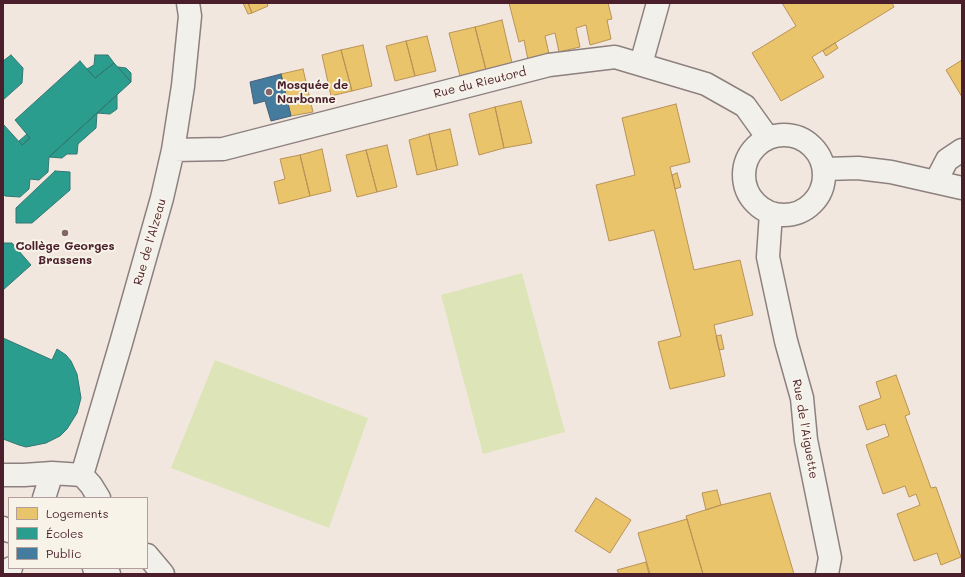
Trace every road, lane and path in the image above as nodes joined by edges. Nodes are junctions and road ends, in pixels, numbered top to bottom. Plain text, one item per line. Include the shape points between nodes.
1 (188, 3) edge
2 (658, 3) edge
3 (641, 64) junction
4 (768, 138) junction
5 (173, 150) junction
6 (962, 150) edge
7 (825, 169) junction
8 (936, 182) junction
9 (962, 188) edge
10 (771, 213) junction
11 (52, 473) junction
12 (3, 476) edge
13 (90, 489) edge
14 (44, 497) edge
15 (148, 556) edge
16 (96, 569) edge
17 (109, 574) edge
18 (163, 574) edge
19 (827, 574) edge

1 - 5 street, Rue de l'Alzeau via 190,16 183,86
2 - 3 street
3 - 4 street, Rue du Rieutord via 706,84 745,106
3 - 5 street, Rue du Rieutord via 615,57 549,65 223,149
4 - 7 street via 782,134 807,140 820,154
4 - 10 street via 754,148 745,164 744,184 753,201
5 - 13 street, Rue de l'Alzeau via 121,343
6 - 8 street via 947,160
7 - 8 street via 858,168
7 - 10 street via 822,190 808,208 789,215
8 - 9 street
10 - 19 street, Rue de l'Aiguette via 768,257 786,341 802,398 806,440 830,558
11 - 12 street, Rue de l'Alzeau
11 - 13 street, Rue de l'Alzeau
11 - 14 street
15 - 18 street
16 - 17 street

